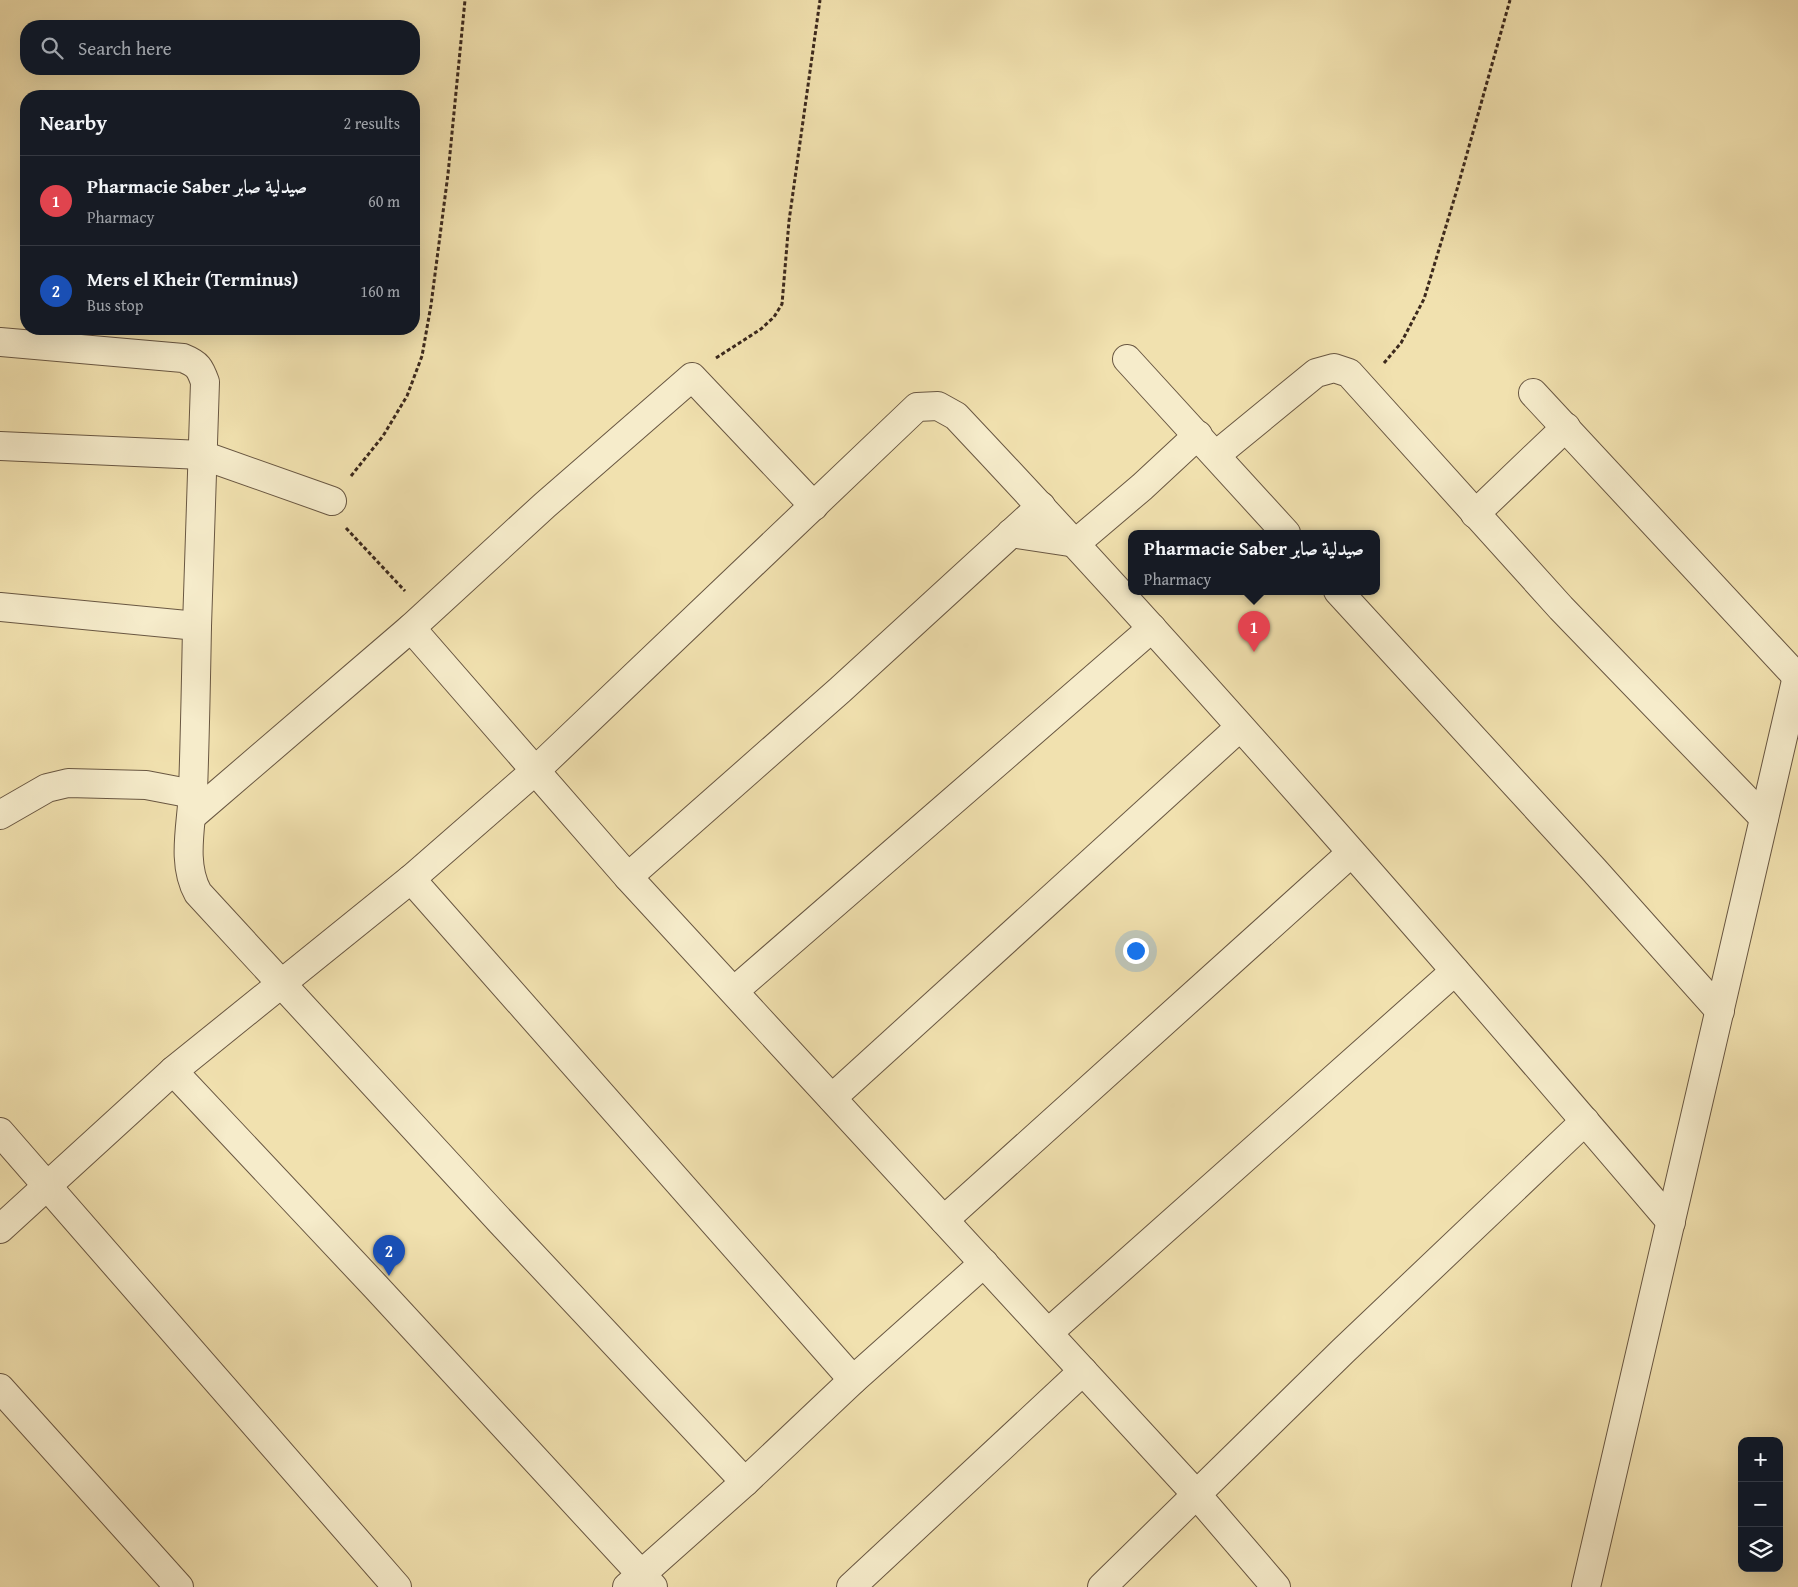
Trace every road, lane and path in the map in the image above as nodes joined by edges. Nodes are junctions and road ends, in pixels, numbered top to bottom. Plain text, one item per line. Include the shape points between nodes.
1 (465, 0) edge
2 (820, 0) edge
3 (1510, 0) edge
4 (0, 342) edge
5 (1127, 359) dead end
6 (692, 376) junction
7 (1362, 387) junction
8 (1533, 393) dead end
9 (1566, 427) junction
10 (1198, 435) junction
11 (0, 446) edge
12 (202, 455) junction
13 (1216, 455) junction
14 (332, 501) junction
15 (814, 506) junction
16 (1041, 506) junction
17 (1475, 514) junction
18 (1283, 530) edge
19 (1011, 533) junction
20 (1076, 543) junction
21 (1342, 595) edge
22 (1, 608) edge
23 (419, 621) junction
24 (197, 626) junction
25 (1152, 628) junction
26 (1797, 674) edge
27 (1240, 727) junction
28 (536, 770) junction
29 (193, 805) junction
30 (0, 815) edge
31 (1764, 818) junction
32 (1351, 853) junction
33 (628, 877) junction
34 (411, 879) junction
35 (1455, 970) junction
36 (282, 983) junction
37 (734, 991) junction
38 (1720, 1011) junction
39 (173, 1071) junction
40 (832, 1098) junction
41 (1585, 1122) junction
42 (0, 1132) edge
43 (48, 1186) junction
44 (944, 1220) junction
45 (1671, 1222) junction
46 (0, 1229) edge
47 (984, 1263) junction
48 (1048, 1332) junction
49 (1083, 1371) junction
50 (853, 1380) junction
51 (0, 1388) edge
52 (745, 1482) junction
53 (1197, 1495) junction
54 (640, 1583) edge
55 (179, 1587) edge
56 (398, 1587) edge
57 (851, 1587) edge
58 (1102, 1587) edge
59 (1276, 1587) edge
60 (1586, 1587) edge

1 - 14 path via 448,174 422,356 407,396 383,436
2 - 6 path via 789,221 782,304 762,329
3 - 7 path via 1424,299 1401,343
4 - 12 street via 183,358 192,362 200,369 205,382
5 - 10 street
6 - 15 street
6 - 23 street
7 - 13 street via 1349,373 1334,368 1316,373
7 - 17 street
8 - 9 street
9 - 17 street
9 - 26 street
10 - 13 street
10 - 20 street
11 - 12 street
12 - 14 street
12 - 24 street
13 - 18 street
14 - 23 path via 332,512
15 - 16 street via 918,407 938,406 956,416
15 - 28 street
16 - 19 street
16 - 20 street
17 - 31 street
19 - 20 street
19 - 33 street via 840,690
20 - 25 street
21 - 38 street
22 - 24 street
23 - 28 street
23 - 29 street
24 - 29 street
25 - 27 street
25 - 37 street
26 - 31 street
27 - 32 street
27 - 40 street
28 - 33 street
28 - 34 street
29 - 30 street via 146,785 68,783 47,788
29 - 36 street via 190,858 193,884
31 - 38 street
32 - 35 street
32 - 44 street
33 - 37 street
34 - 36 street
34 - 50 street
35 - 41 street
35 - 48 street
36 - 39 street
36 - 52 street
37 - 40 street
38 - 45 street
39 - 43 street
39 - 54 street via 376,1288
40 - 44 street
41 - 45 street
41 - 53 street via 1343,1351
42 - 43 street
43 - 46 street
43 - 56 street
44 - 47 street
45 - 60 street
47 - 48 street
47 - 50 street
48 - 49 street
49 - 53 street
49 - 57 street
50 - 52 street
51 - 55 street
52 - 54 street
53 - 58 street
53 - 59 street

